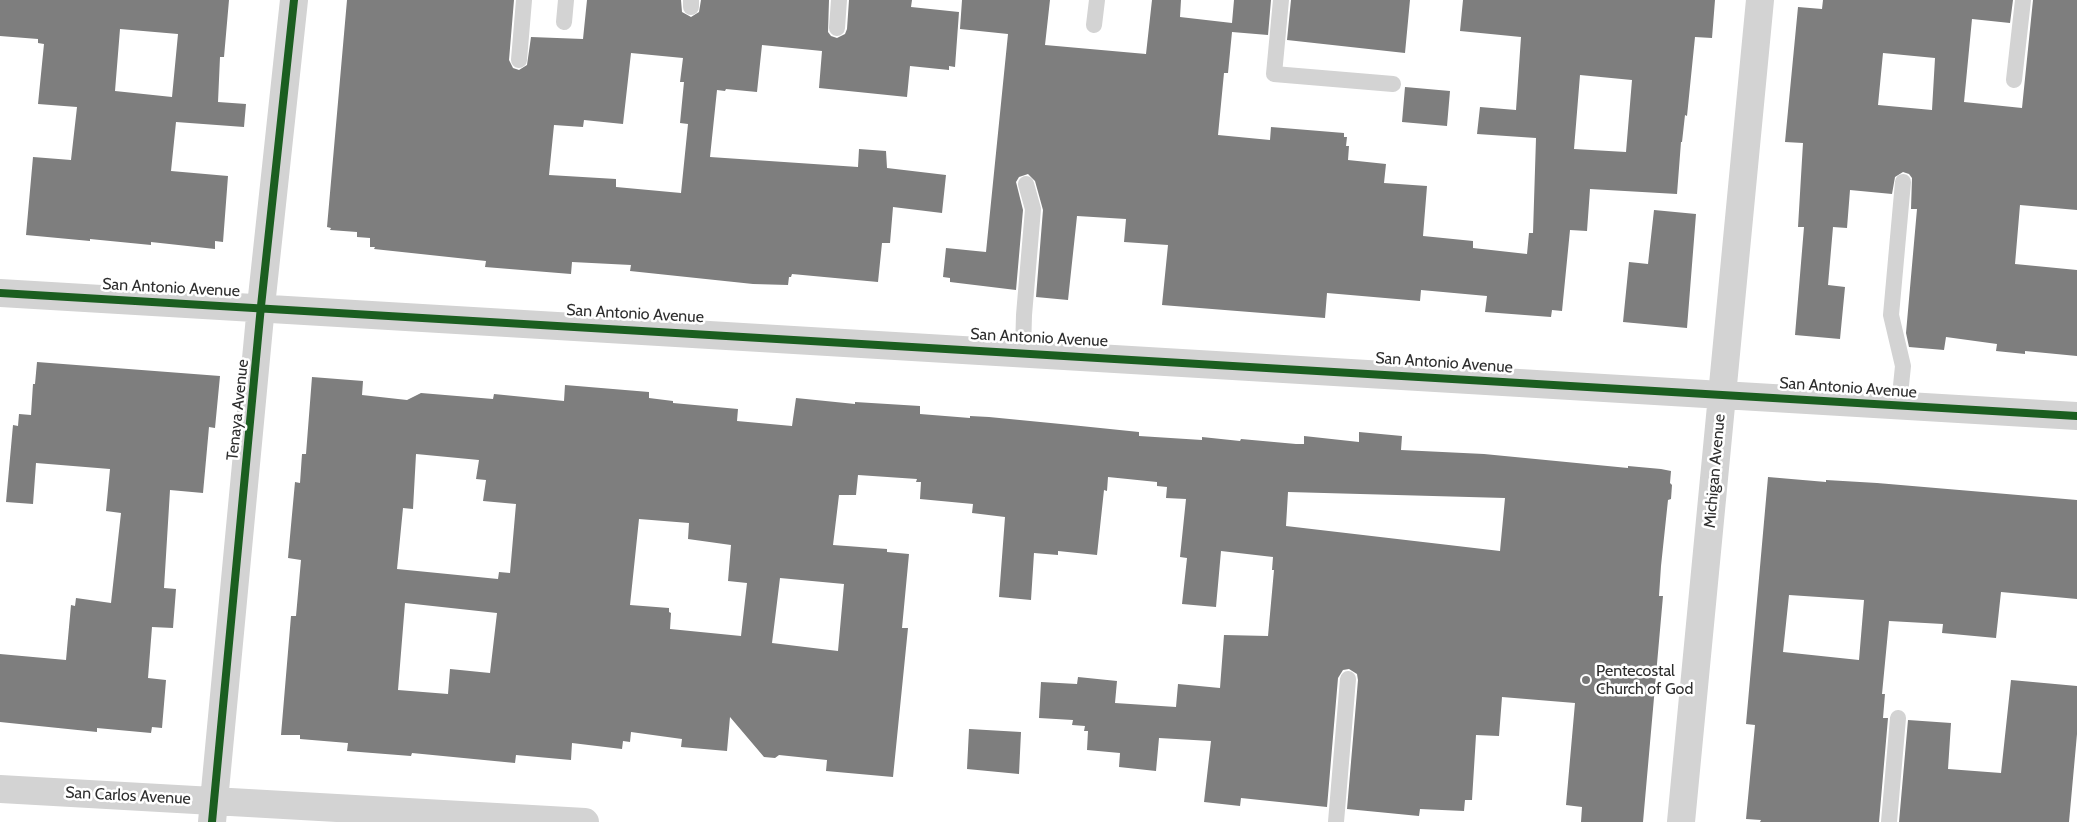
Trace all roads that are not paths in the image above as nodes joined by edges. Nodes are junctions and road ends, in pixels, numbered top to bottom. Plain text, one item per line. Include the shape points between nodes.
1 (294, 0) edge
2 (524, 0) edge
3 (566, 0) edge
4 (839, 0) edge
5 (1097, 0) edge
6 (1282, 0) edge
7 (1760, 0) edge
8 (2023, 0) edge
9 (564, 22) dead end
10 (1094, 25) dead end
11 (837, 28) dead end
12 (519, 60) dead end
13 (2014, 80) dead end
14 (1393, 84) dead end
15 (1902, 182) dead end
16 (1026, 184) dead end
17 (0, 293) edge
18 (261, 306) junction
19 (1023, 351) junction
20 (1722, 394) junction
21 (1899, 405) junction
22 (2077, 416) edge
23 (1348, 679) dead end
24 (1898, 718) dead end
25 (0, 789) edge
26 (213, 811) edge
27 (585, 822) edge
28 (1336, 822) edge
29 (1681, 822) edge
30 (1889, 822) edge

1 - 18 street, Tenaya Avenue
2 - 12 lane
3 - 9 lane
4 - 11 lane
5 - 10 lane
6 - 14 lane via 1274,74
7 - 20 street, Michigan Avenue
8 - 13 lane
15 - 21 lane via 1891,315 1903,366
16 - 19 lane via 1033,209
17 - 18 street, San Antonio Avenue
18 - 19 street, San Antonio Avenue
18 - 26 street, Tenaya Avenue
19 - 20 street, San Antonio Avenue
20 - 21 street, San Antonio Avenue
20 - 29 street, Michigan Avenue
21 - 22 street, San Antonio Avenue
23 - 28 lane
24 - 30 lane
25 - 26 street, San Carlos Avenue
26 - 27 street, San Carlos Avenue

